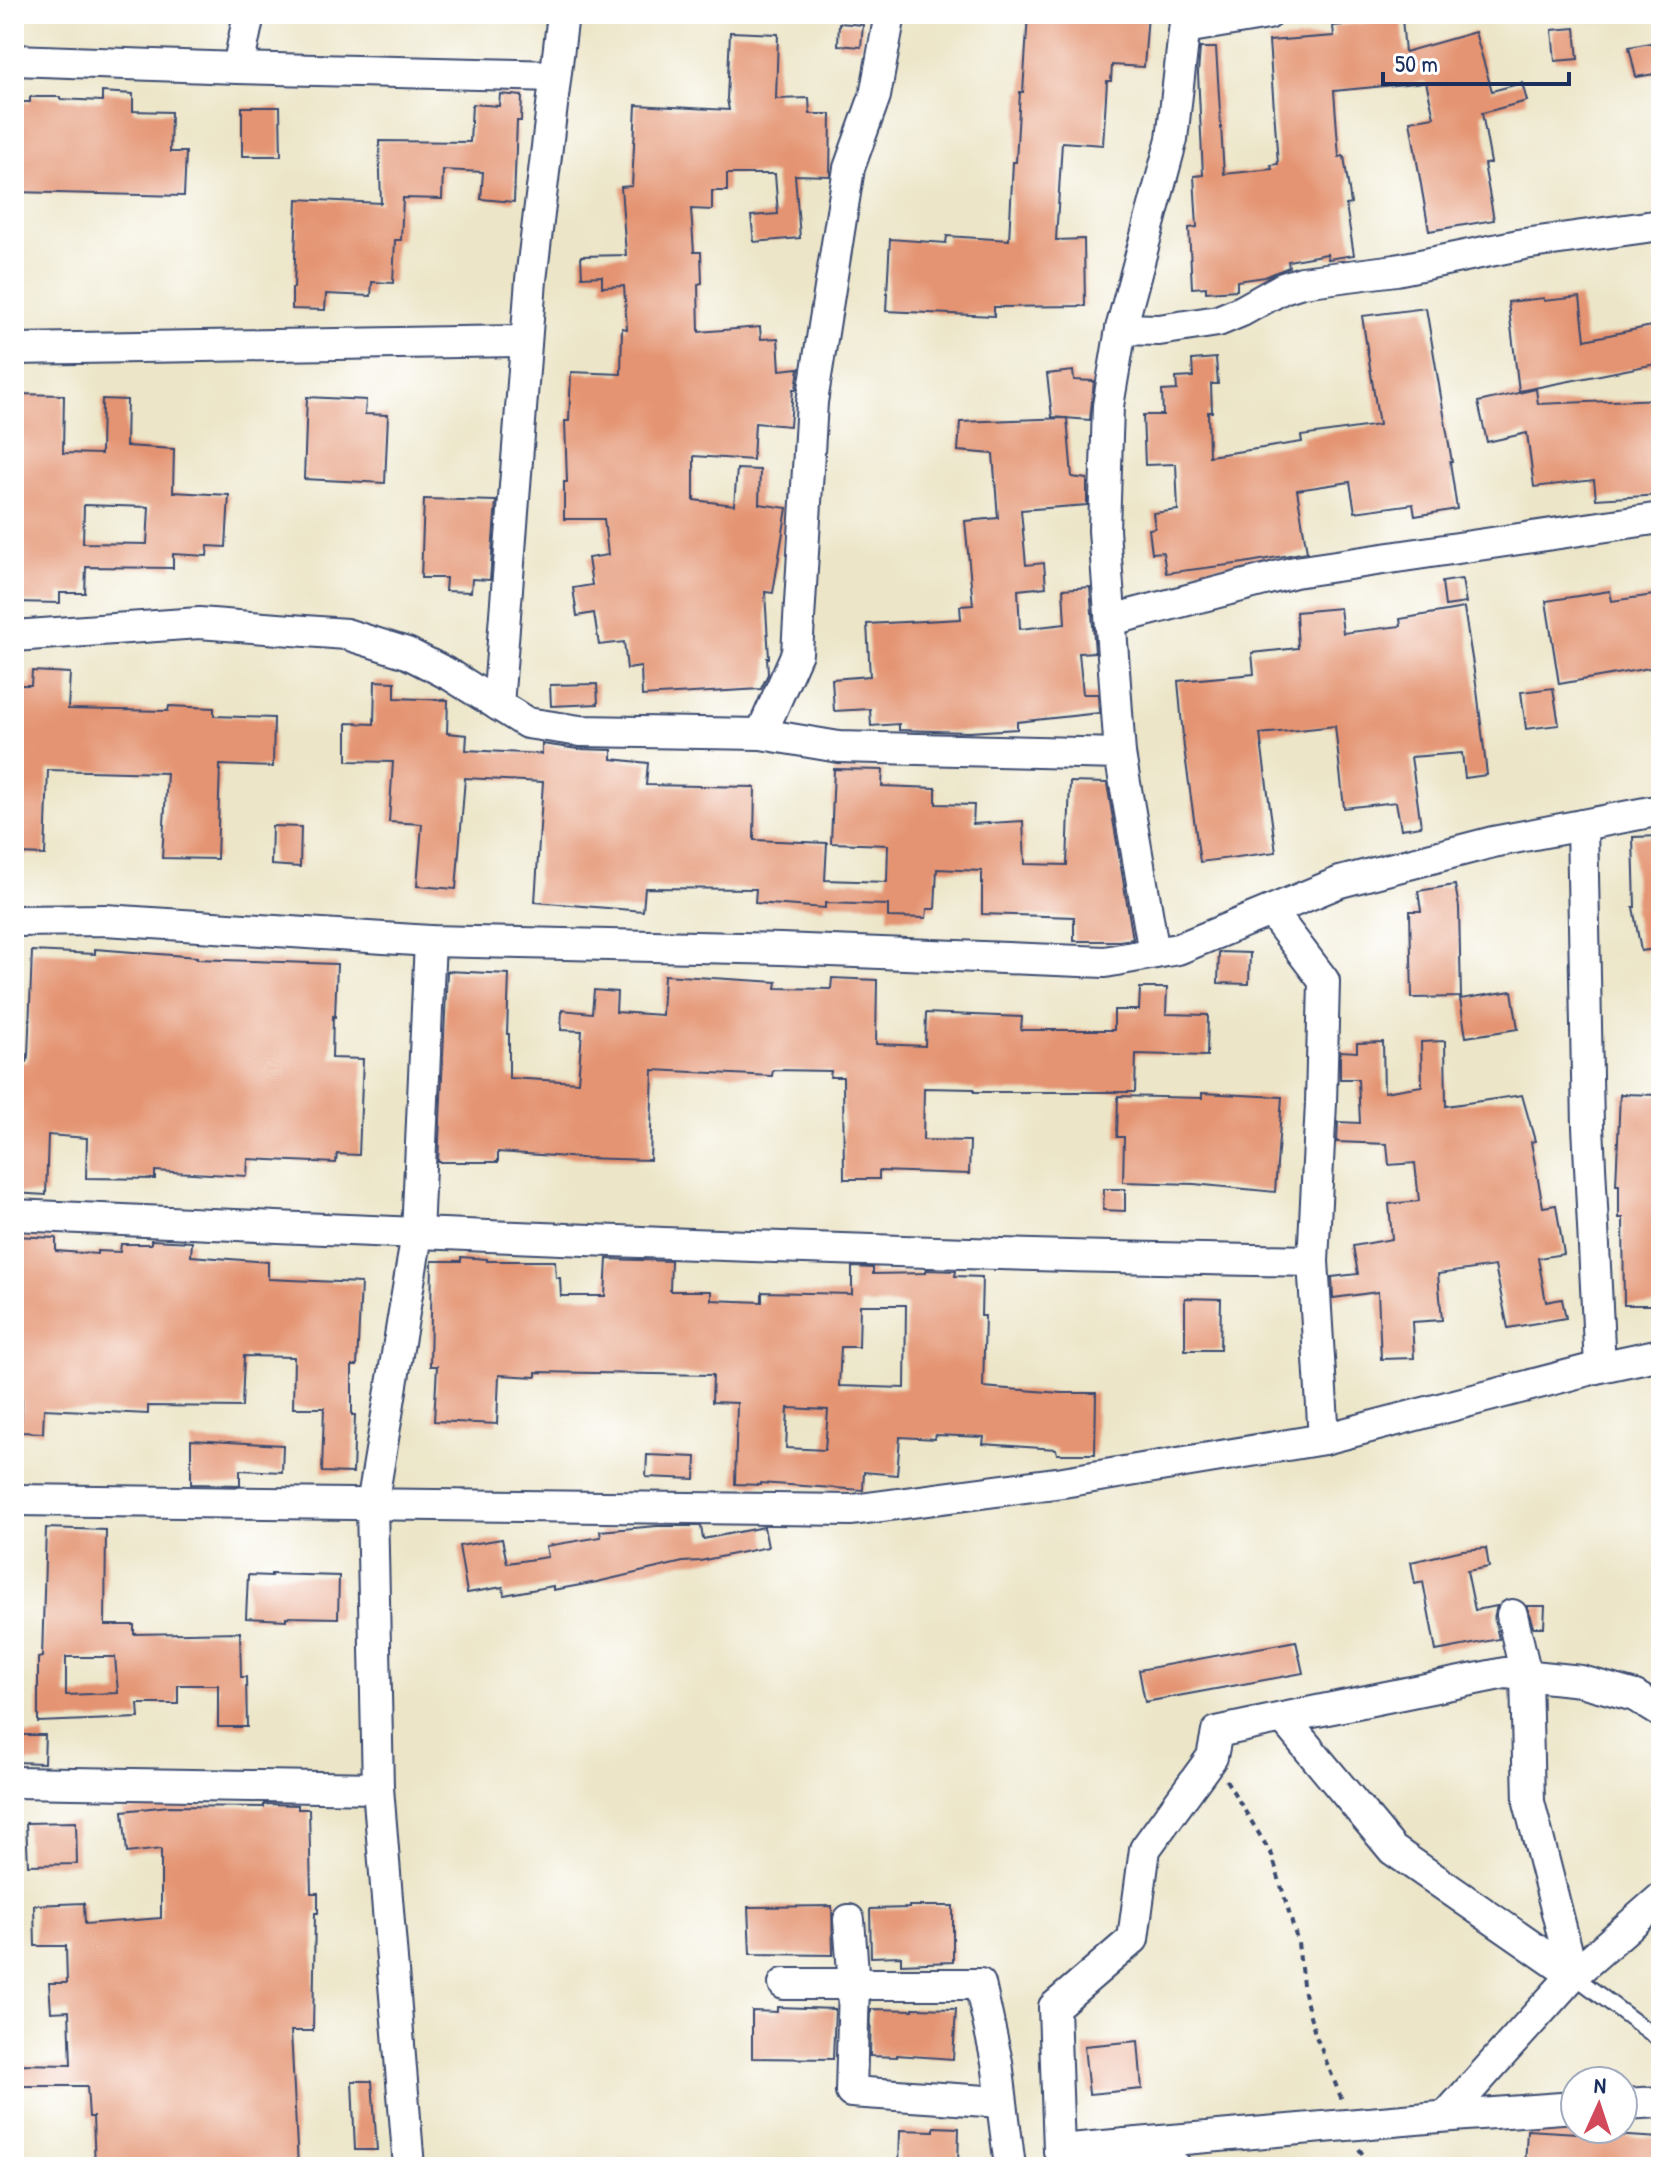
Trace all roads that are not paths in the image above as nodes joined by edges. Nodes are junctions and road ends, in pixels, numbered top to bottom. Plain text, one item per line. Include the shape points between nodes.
1 (249, 14) edge
2 (563, 14) edge
3 (890, 14) edge
4 (1268, 14) edge
5 (1185, 21) edge
6 (14, 60) edge
7 (238, 68) junction
8 (555, 76) junction
9 (1661, 225) edge
10 (1121, 329) junction
11 (526, 341) junction
12 (14, 349) edge
13 (1661, 518) edge
14 (1111, 620) junction
15 (14, 636) edge
16 (498, 705) junction
17 (761, 734) junction
18 (1120, 754) junction
19 (1661, 810) edge
20 (1582, 825) junction
21 (1271, 911) junction
22 (14, 921) edge
23 (430, 941) junction
24 (1154, 953) junction
25 (14, 1215) edge
26 (417, 1234) junction
27 (1313, 1261) junction
28 (1661, 1354) edge
29 (1600, 1367) junction
30 (1324, 1439) junction
31 (14, 1500) edge
32 (372, 1505) junction
33 (1512, 1615) dead end
34 (1526, 1675) junction
35 (1661, 1712) edge
36 (1283, 1718) junction
37 (14, 1782) edge
38 (378, 1788) junction
39 (1661, 1898) edge
40 (849, 1920) dead end
41 (1573, 1975) junction
42 (784, 1984) dead end
43 (854, 1985) junction
44 (1661, 2041) edge
45 (1001, 2102) junction
46 (1661, 2102) edge
47 (1639, 2103) edge
48 (1559, 2108) edge
49 (1446, 2116) junction
50 (1126, 2144) junction
51 (1059, 2150) junction
52 (409, 2167) edge
53 (1010, 2167) edge
54 (1086, 2167) edge
55 (1176, 2167) edge

1 - 7 street
2 - 8 street
3 - 17 street via 875,96 849,168 812,402 797,653
4 - 5 street
5 - 10 street via 1172,139
6 - 7 street
7 - 8 street
8 - 11 street
9 - 10 street via 1302,282 1218,321 1159,330
10 - 14 street via 1108,406 1104,530
11 - 12 street
11 - 16 street
13 - 14 street via 1295,572
14 - 18 street
15 - 16 street via 199,623 346,634 407,653
16 - 17 street via 527,723 580,731
17 - 18 street via 839,747
18 - 24 street
19 - 20 street
20 - 21 street via 1340,882
20 - 29 street
21 - 24 street via 1178,949
21 - 27 street via 1324,981
22 - 23 street via 105,920
23 - 24 street via 1105,962
23 - 26 street
25 - 26 street
26 - 27 street
26 - 32 street
27 - 30 street
28 - 29 street
29 - 30 street
30 - 32 street via 852,1510
31 - 32 street
32 - 38 street
33 - 34 street
34 - 35 street via 1581,1681 1635,1696
34 - 36 street via 1505,1673
34 - 41 street via 1529,1802
36 - 41 street via 1393,1850
36 - 51 street via 1217,1732 1212,1757 1145,1849 1133,1939 1054,2007
37 - 38 street
38 - 52 street
39 - 41 street
40 - 43 street
41 - 44 lane
41 - 49 street
42 - 43 street
43 - 45 street via 980,1984
43 - 45 street via 851,2092
45 - 53 street
46 - 47 street
48 - 49 street
49 - 50 street
50 - 51 street
50 - 55 street
51 - 54 street

